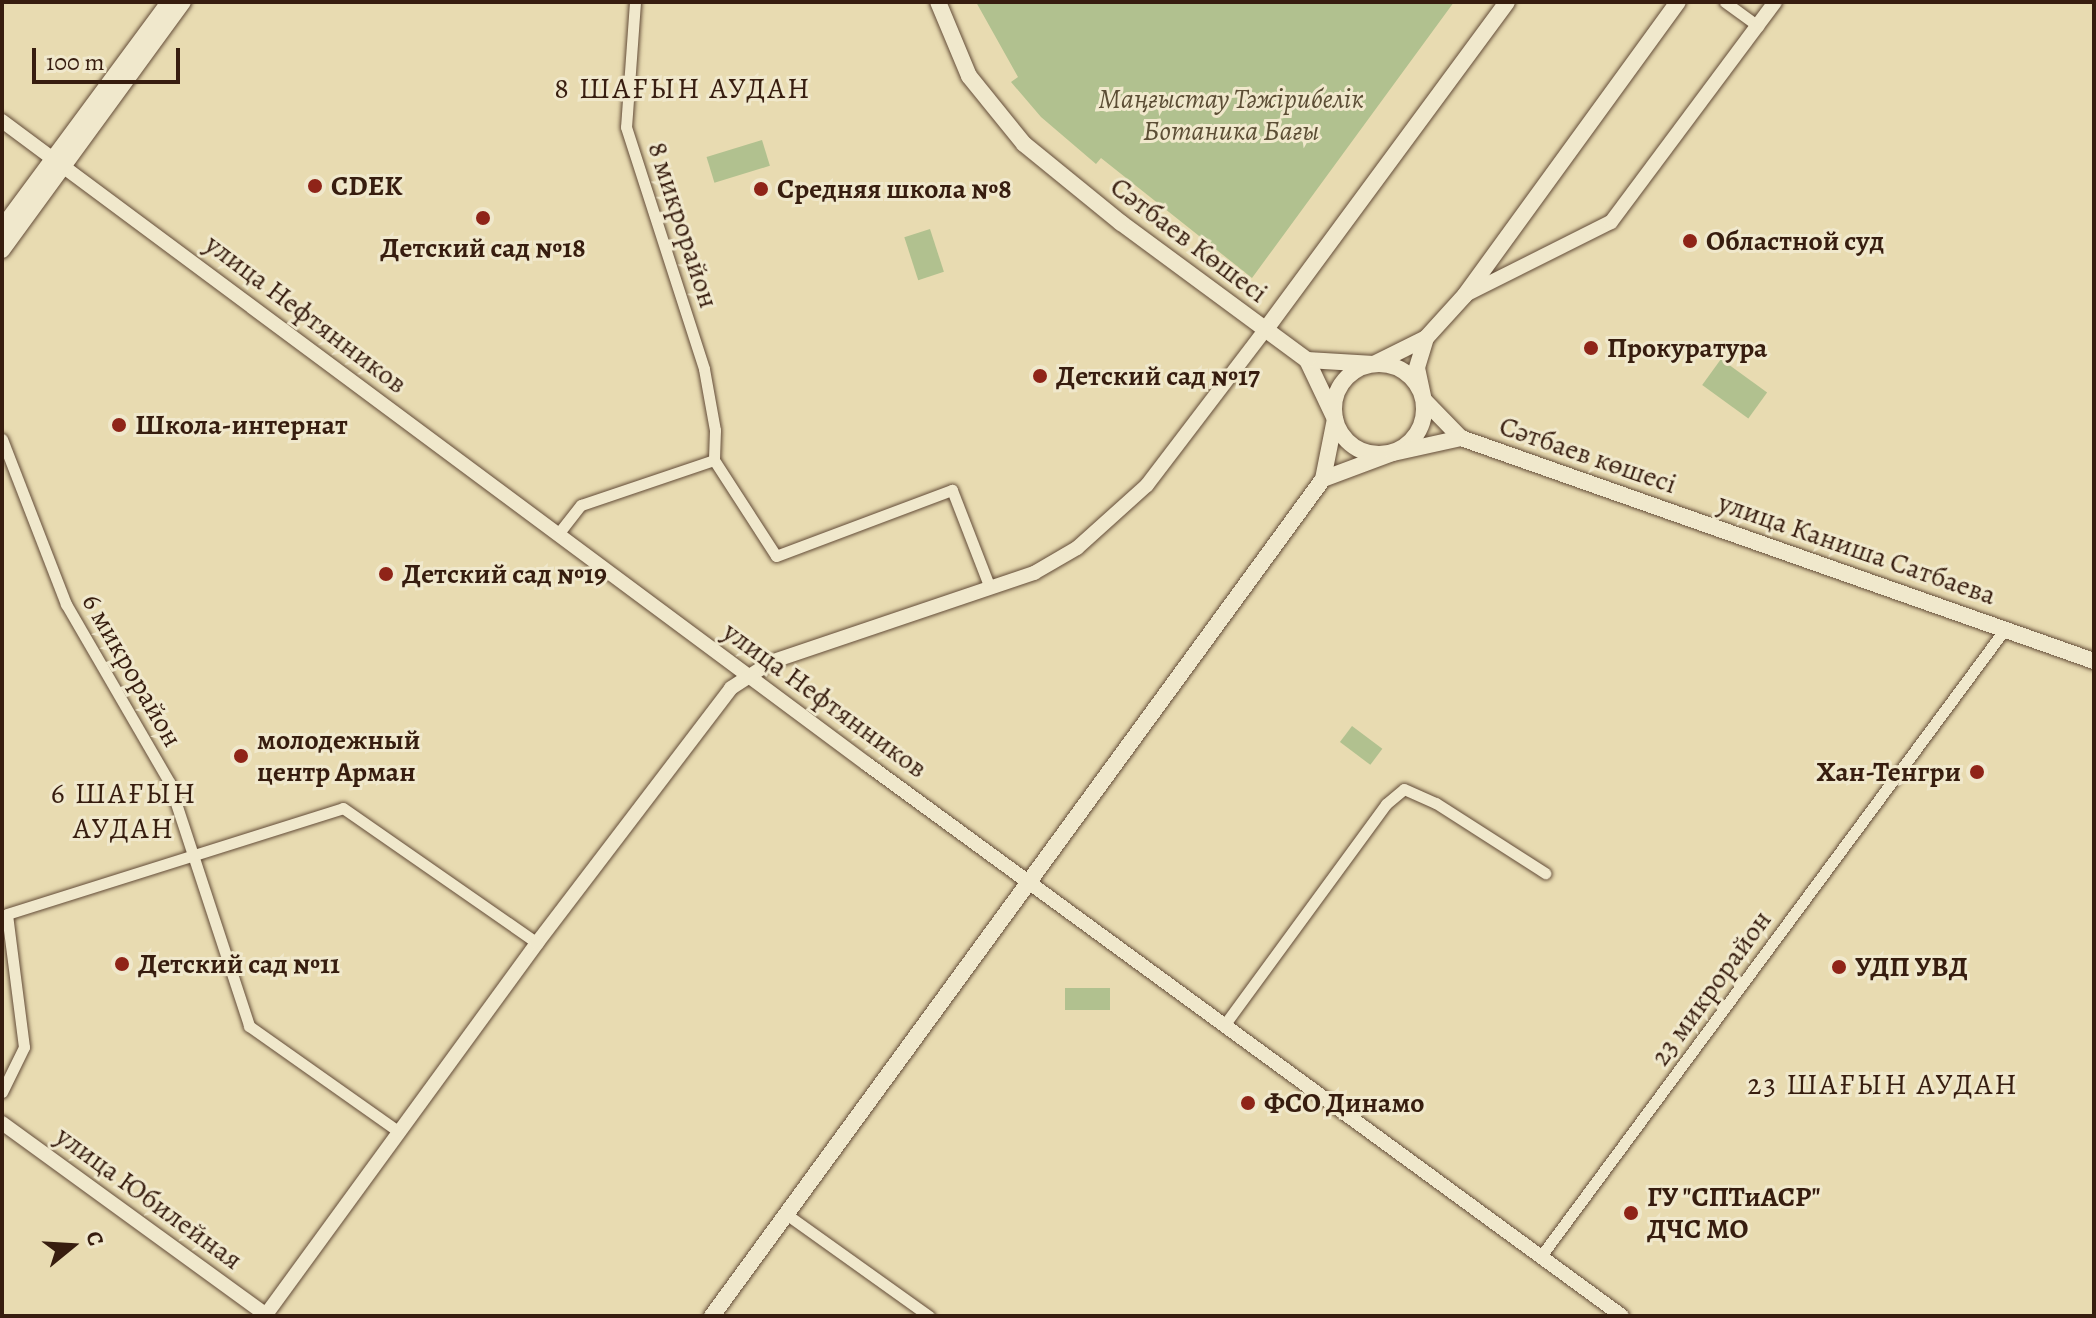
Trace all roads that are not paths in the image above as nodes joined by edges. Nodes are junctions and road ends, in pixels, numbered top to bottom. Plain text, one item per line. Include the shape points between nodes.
1 (169, 2) edge
2 (183, 2) edge
3 (635, 2) edge
4 (938, 2) edge
5 (1507, 2) edge
6 (1678, 2) edge
7 (1725, 2) edge
8 (1775, 2) edge
9 (1758, 26) junction
10 (2, 121) edge
11 (59, 162) junction
12 (2, 228) edge
13 (2, 250) edge
14 (1465, 295) junction
15 (1266, 329) junction
16 (1426, 338) junction
17 (1307, 360) junction
18 (1374, 364) junction
19 (1424, 400) junction
20 (1335, 419) junction
21 (1461, 438) junction
22 (2, 439) edge
23 (1393, 453) junction
24 (714, 460) junction
25 (1323, 479) junction
26 (1697, 521) joint
27 (558, 534) junction
28 (990, 588) junction
29 (2002, 628) junction
30 (2094, 661) edge
31 (745, 675) junction
32 (193, 856) junction
33 (1545, 873) dead end
34 (1028, 879) junction
35 (537, 943) junction
36 (1225, 1024) junction
37 (2, 1092) edge
38 (2, 1123) edge
39 (399, 1132) junction
40 (786, 1214) junction
41 (1541, 1256) junction
42 (266, 1315) edge
43 (712, 1316) edge
44 (929, 1316) edge
45 (1622, 1316) edge

1 - 11 main road
2 - 11 main road
3 - 24 street, 8 микрорайон via 626,127 704,369 715,430
4 - 15 main road, Сәтбаев Көшесі via 969,76 1024,144
5 - 15 main road
6 - 14 main road
7 - 9 street
8 - 9 street
9 - 14 street via 1611,222
10 - 11 street, улица Нефтянников
11 - 12 main road
11 - 13 main road
11 - 27 street, улица Нефтянников
14 - 16 main road
15 - 17 main road, Сәтбаев Көшесі
15 - 28 street via 1147,485 1077,548 1034,573
16 - 18 main road
16 - 19 main road via 1417,368
17 - 18 main road
17 - 20 main road, Сәтбаев Көшесі
18 - 19 main road via 1400,368
18 - 20 main road via 1359,368 1338,389
19 - 21 main road, Сәтбаев көшесі
19 - 23 main road via 1422,426
20 - 23 main road via 1350,444 1364,452
20 - 25 main road
21 - 23 main road, Сәтбаев көшесі
21 - 26 main road, Сәтбаев көшесі
22 - 32 street, 6 микрорайон via 66,604 169,782
23 - 25 main road
24 - 27 street via 581,505
24 - 28 street via 776,556 952,490
25 - 34 main road
26 - 29 main road, улица Каниша Сатбаева
27 - 31 street, улица Нефтянников
28 - 31 street
29 - 30 main road
29 - 41 street, 23 микрорайон
31 - 34 street, улица Нефтянников
31 - 35 street
32 - 35 street via 343,808
32 - 37 street via 7,914 24,1047
32 - 39 street, 6 микрорайон via 249,1026
33 - 36 street via 1436,803 1404,789 1386,804
34 - 36 street, улица Нефтянников
34 - 40 main road
35 - 39 street
36 - 41 street, улица Нефтянников
38 - 42 street, улица Юбилейная
39 - 42 street
40 - 43 main road
40 - 44 street
41 - 45 street, улица Нефтянников

